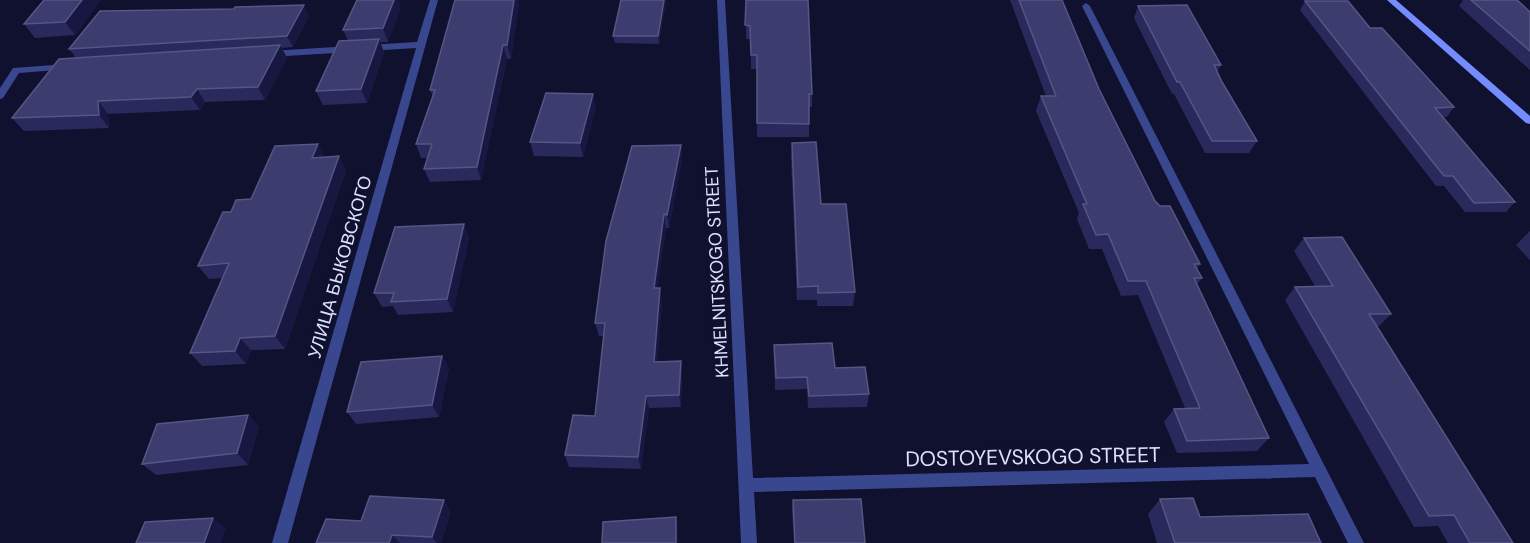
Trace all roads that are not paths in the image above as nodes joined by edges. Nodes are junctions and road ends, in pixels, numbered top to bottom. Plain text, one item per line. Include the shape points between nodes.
1 (434, 0) edge
2 (722, 0) edge
3 (1391, 0) edge
4 (1086, 6) dead end
5 (421, 45) junction
6 (254, 55) edge
7 (76, 66) edge
8 (0, 96) edge
9 (1530, 121) edge
10 (1320, 470) junction
11 (746, 485) junction
12 (280, 543) edge
13 (749, 543) edge
14 (1356, 543) edge

1 - 5 street, УЛИЦА БЫКОВСКОГО
2 - 11 street, KHMELNITSKOGO STREET
3 - 9 street
4 - 10 street
5 - 6 street
5 - 12 street, УЛИЦА БЫКОВСКОГО
7 - 8 street via 16,70
10 - 11 street, DOSTOYEVSKOGO STREET
10 - 14 street
11 - 13 street, KHMELNITSKOGO STREET

